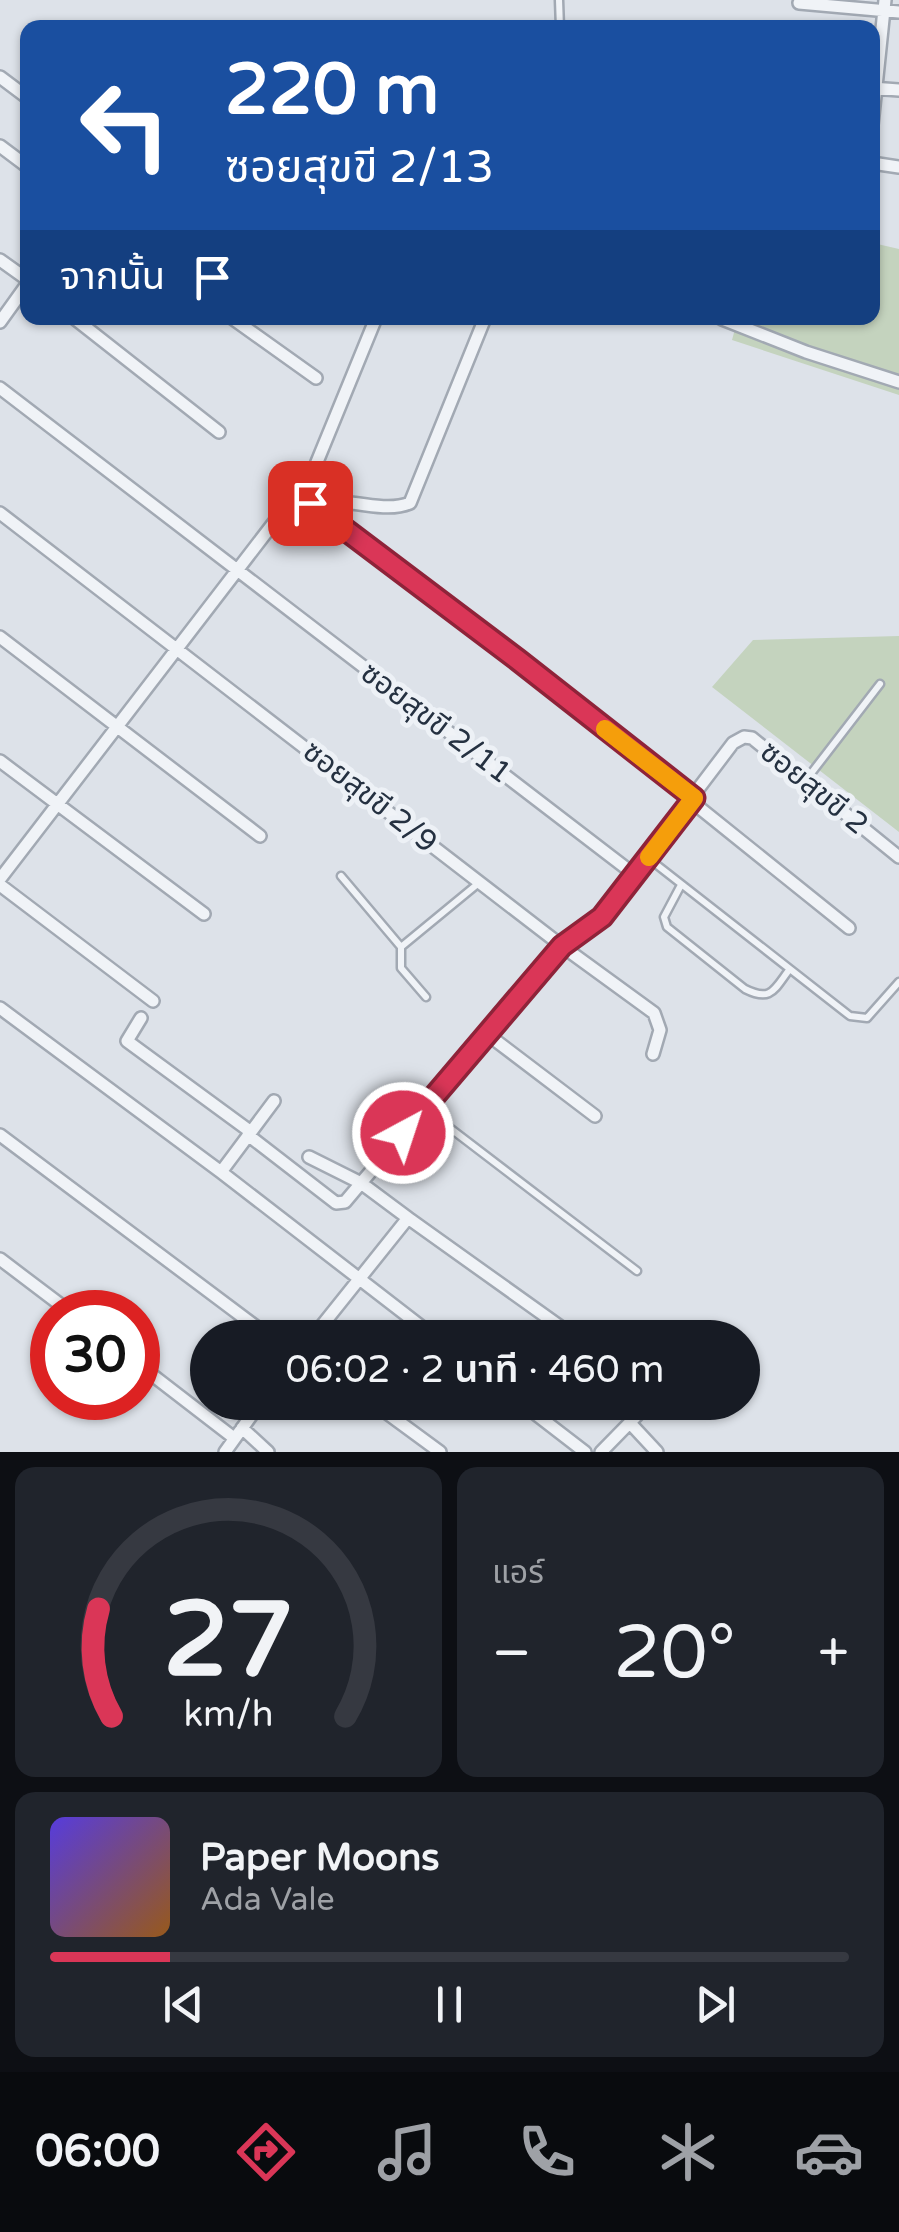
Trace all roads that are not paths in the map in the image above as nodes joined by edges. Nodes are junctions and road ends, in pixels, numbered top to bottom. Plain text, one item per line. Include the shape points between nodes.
1 (799, 3) dead end
2 (884, 5) edge
3 (899, 12) edge
4 (880, 38) edge
5 (0, 260) edge
6 (20, 276) edge
7 (20, 293) edge
8 (0, 322) edge
9 (83, 325) edge
10 (242, 325) edge
11 (373, 325) edge
12 (482, 325) edge
13 (737, 325) edge
14 (316, 378) dead end
15 (899, 382) edge
16 (0, 388) edge
17 (219, 432) dead end
18 (302, 501) junction
19 (318, 507) junction
20 (0, 512) edge
21 (237, 570) junction
22 (0, 636) edge
23 (178, 648) junction
24 (880, 684) dead end
25 (118, 727) junction
26 (0, 761) edge
27 (806, 780) junction
28 (692, 800) junction
29 (58, 806) junction
30 (260, 836) dead end
31 (648, 858) junction
32 (899, 858) edge
33 (635, 875) junction
34 (341, 876) dead end
35 (0, 882) edge
36 (481, 882) junction
37 (681, 885) junction
38 (204, 914) dead end
39 (849, 928) dead end
40 (401, 946) junction
41 (562, 946) junction
42 (789, 970) junction
43 (899, 982) edge
44 (426, 997) dead end
45 (153, 1000) dead end
46 (0, 1008) edge
47 (141, 1018) dead end
48 (486, 1034) junction
49 (653, 1054) dead end
50 (274, 1101) dead end
51 (424, 1108) junction
52 (594, 1116) dead end
53 (250, 1134) junction
54 (0, 1136) edge
55 (309, 1157) dead end
56 (221, 1172) junction
57 (361, 1182) junction
58 (408, 1218) junction
59 (0, 1260) edge
60 (637, 1271) dead end
61 (358, 1278) junction
62 (40, 1290) edge
63 (247, 1320) edge
64 (326, 1320) edge
65 (413, 1320) edge
66 (551, 1320) edge
67 (160, 1379) edge
68 (248, 1420) edge
69 (396, 1420) edge
70 (543, 1420) edge
71 (633, 1420) edge
72 (630, 1423) junction
73 (238, 1433) junction
74 (224, 1452) edge
75 (268, 1452) edge
76 (440, 1452) edge
77 (585, 1452) edge
78 (601, 1452) edge
79 (656, 1452) edge

1 - 2 street
2 - 3 street
2 - 4 street
5 - 6 street
7 - 8 street
9 - 17 street
10 - 14 street
11 - 18 street
12 - 19 street via 410,503 340,500
13 - 15 street
16 - 21 street, ซอยสุขขี 2/11
18 - 19 street
18 - 21 street via 282,512
19 - 28 street
20 - 23 street, ซอยสุขขี 2/9
21 - 23 street
21 - 33 street, ซอยสุขขี 2/11
22 - 25 street
23 - 25 street
23 - 36 street, ซอยสุขขี 2/9
24 - 27 lane
25 - 29 street
25 - 30 street
26 - 29 street
27 - 28 street, ซอยสุขขี 2 via 744,737
27 - 32 street, ซอยสุขขี 2
28 - 31 street, ซอยสุขขี 2
28 - 39 street
29 - 35 street
29 - 38 street
31 - 33 street, ซอยสุขขี 2
31 - 37 lane
33 - 41 street, ซอยสุขขี 2 via 602,917
34 - 40 lane
35 - 45 street
36 - 40 lane
36 - 41 street, ซอยสุขขี 2/9
37 - 42 lane
37 - 42 lane via 664,917 680,938 759,996 770,994
40 - 44 lane via 402,968
41 - 48 street, ซอยสุขขี 2
41 - 49 street, ซอยสุขขี 2/9 via 654,1013 660,1030
42 - 43 lane via 860,1019
46 - 56 street
47 - 53 street via 127,1041
48 - 51 street, ซอยสุขขี 2
48 - 52 street
50 - 53 street
51 - 57 street, ซอยสุขขี 2
51 - 60 lane
53 - 56 street
53 - 57 street via 336,1203 345,1202
54 - 63 street
55 - 57 street
56 - 61 street
57 - 58 street
58 - 61 street
58 - 66 street
59 - 62 street
61 - 64 street
61 - 65 street
67 - 73 street
68 - 73 street
69 - 76 street
70 - 77 street
71 - 72 street
72 - 78 street
72 - 79 street
73 - 74 street
73 - 75 street

